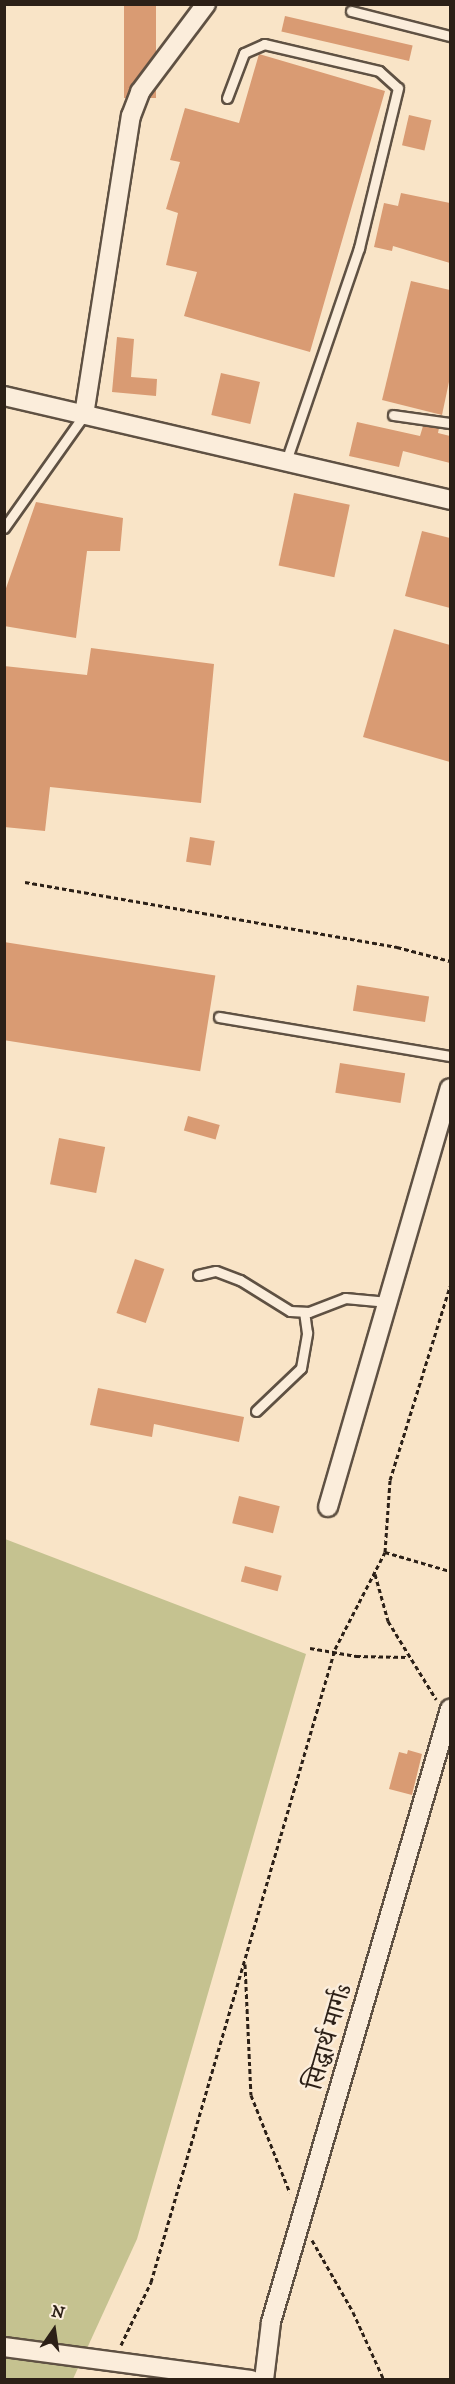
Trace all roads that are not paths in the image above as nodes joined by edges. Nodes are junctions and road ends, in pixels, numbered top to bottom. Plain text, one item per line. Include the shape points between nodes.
1 (207, 4) edge
2 (351, 11) dead end
3 (450, 36) edge
4 (227, 98) dead end
5 (4, 396) edge
6 (84, 415) junction
7 (393, 415) dead end
8 (450, 423) edge
9 (286, 461) junction
10 (450, 500) edge
11 (4, 528) edge
12 (219, 1017) dead end
13 (450, 1056) edge
14 (450, 1088) edge
15 (198, 1275) dead end
16 (388, 1302) junction
17 (304, 1312) junction
18 (256, 1411) dead end
19 (328, 1507) dead end
20 (449, 1715) edge
21 (4, 2347) edge
22 (251, 2379) edge
23 (264, 2379) edge

1 - 6 street via 140,92 131,116
2 - 3 lane
4 - 9 lane via 244,53 264,44 379,70 398,88 359,248
5 - 6 street
6 - 9 street
6 - 11 lane
7 - 8 lane
9 - 10 street
12 - 13 lane
14 - 16 street
15 - 17 lane via 216,1271 240,1280 290,1311
16 - 17 lane via 345,1298
16 - 19 street
17 - 18 lane via 307,1334 301,1368
20 - 23 street, सिद्धार्थ मार्गs via 271,2322
21 - 22 street

